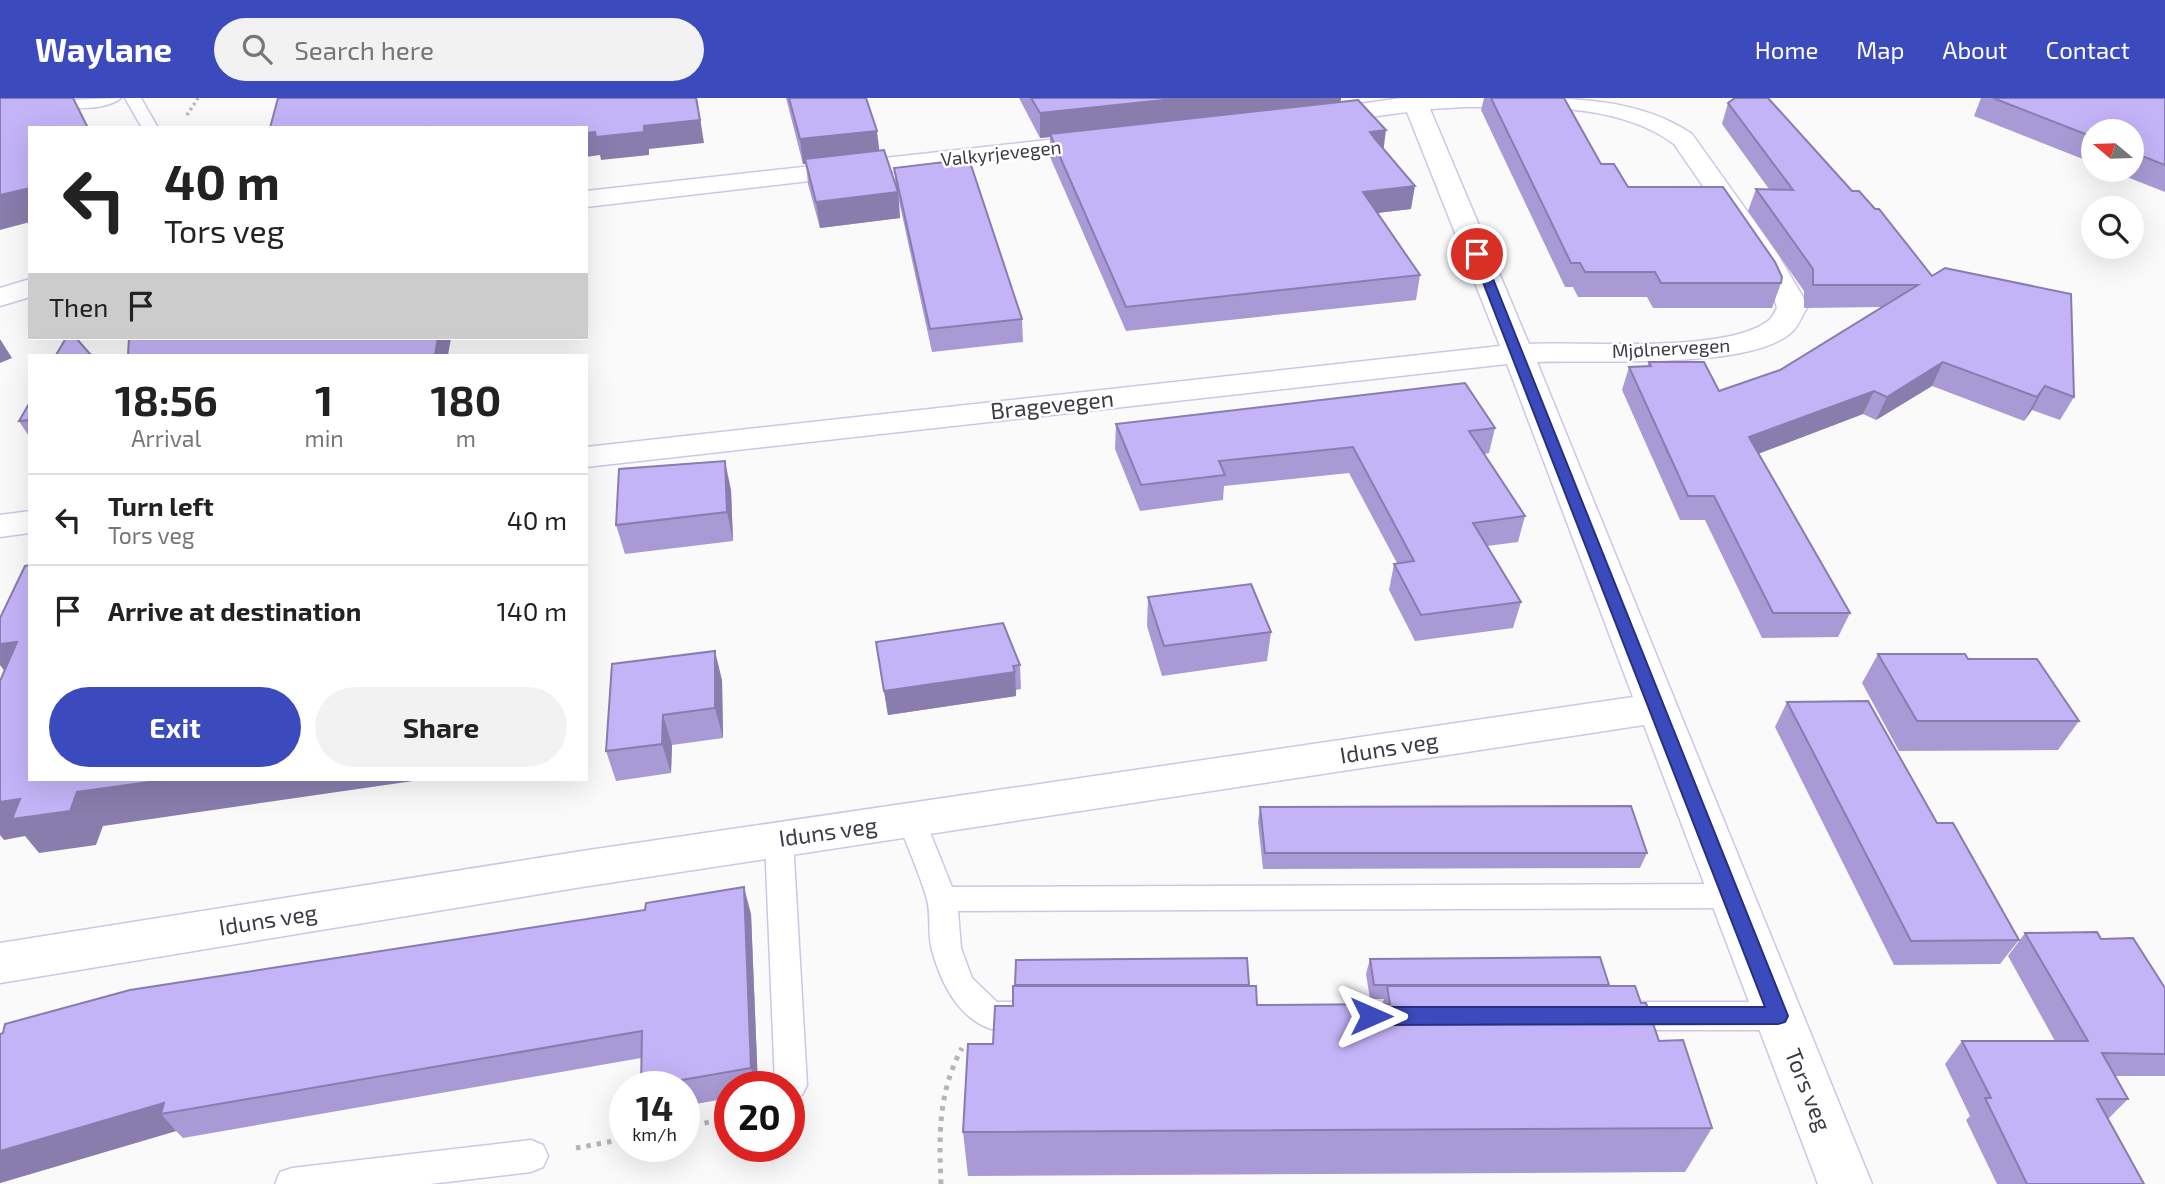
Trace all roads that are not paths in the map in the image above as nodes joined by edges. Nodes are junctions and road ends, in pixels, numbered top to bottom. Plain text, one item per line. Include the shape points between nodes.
1 (52, 98) edge
2 (113, 98) edge
3 (133, 98) edge
4 (1415, 102) edge
5 (1290, 120) edge
6 (149, 126) edge
7 (1132, 138) edge
8 (588, 199) edge
9 (28, 289) edge
10 (0, 297) edge
11 (1518, 353) junction
12 (588, 457) edge
13 (28, 522) edge
14 (0, 526) edge
15 (1657, 708) junction
16 (911, 820) junction
17 (779, 840) junction
18 (1731, 897) junction
19 (942, 899) junction
20 (0, 963) edge
21 (1059, 1016) edge
22 (1585, 1016) edge
23 (1778, 1016) junction
24 (790, 1071) edge
25 (531, 1156) dead end
26 (292, 1184) edge
27 (1845, 1184) edge

1 - 2 lane via 68,105
3 - 6 lane
4 - 5 street
4 - 11 street, Tors veg
4 - 11 street, Mjølnervegen via 1578,102 1667,124 1683,139 1752,238 1793,307 1770,334 1725,347
7 - 8 street, Valkyrjevegen
9 - 10 street
11 - 12 street, Bragevegen
11 - 15 street, Tors veg
13 - 14 street
15 - 16 street, Iduns veg
15 - 18 street, Tors veg
16 - 17 street, Iduns veg
16 - 19 lane
17 - 20 street, Iduns veg
17 - 24 lane
18 - 19 lane
18 - 23 street, Tors veg
19 - 21 lane via 946,948 961,986 990,1016
22 - 23 lane
23 - 27 street, Tors veg
25 - 26 lane

